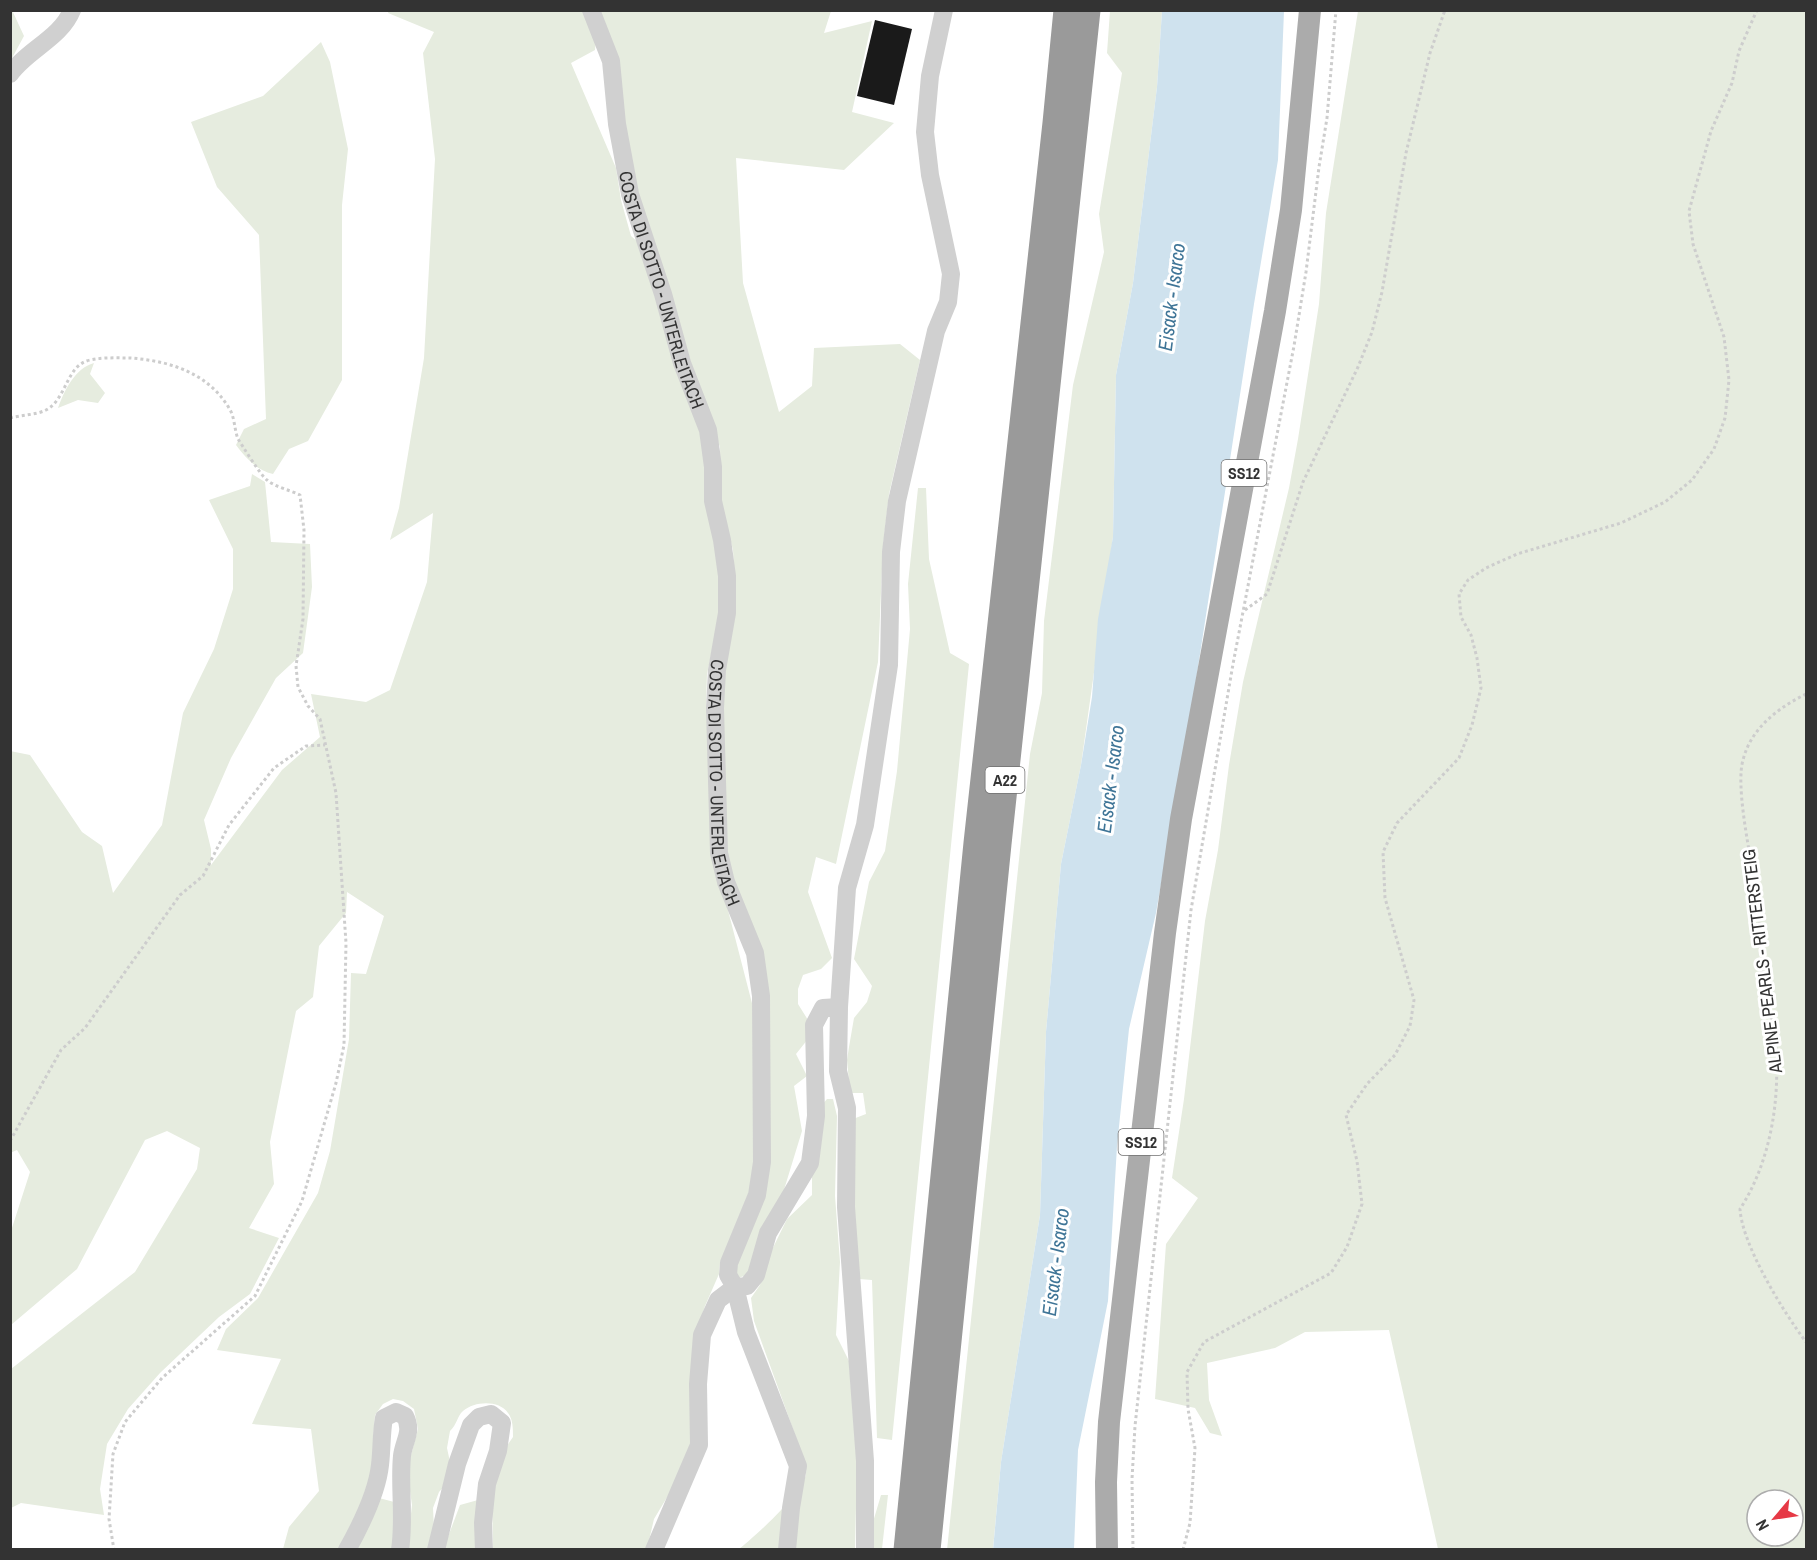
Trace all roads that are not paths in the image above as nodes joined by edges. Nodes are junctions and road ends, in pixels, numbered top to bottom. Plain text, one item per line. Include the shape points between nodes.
1 (72, 10) edge
2 (591, 10) edge
3 (944, 10) edge
4 (1067, 10) edge
5 (1087, 10) edge
6 (1310, 10) edge
7 (10, 74) edge
8 (839, 1007) junction
9 (735, 1287) junction
10 (348, 1550) edge
11 (400, 1550) edge
12 (436, 1550) edge
13 (484, 1550) edge
14 (654, 1550) edge
15 (787, 1550) edge
16 (865, 1550) edge
17 (907, 1550) edge
18 (927, 1550) edge
19 (1107, 1550) edge

1 - 7 street via 60,30
2 - 9 street, COSTA DI SOTTO - UNTERLEITACH via 611,61 630,194 682,363 708,430 713,501 728,576 714,708 719,853 726,882 755,953 761,1044 762,1162 757,1195 729,1263 728,1275
3 - 8 street via 930,76 925,132 930,176 951,274 948,302 933,342 897,501 891,552 889,665 865,825 847,888
4 - 17 highway, A22 via 977,843
5 - 18 highway, A22
6 - 19 main road, SS12 via 1292,210 1200,708 1164,933 1109,1422
8 - 9 street via 823,1008 814,1025 816,1116 810,1163 768,1233 756,1275 747,1286
8 - 16 street via 838,1071 847,1108 846,1207 865,1461
9 - 14 street via 718,1300 702,1335 699,1445
9 - 15 street, COSTA DI SOTTO - UNTERLEITACH via 746,1332 798,1466
10 - 11 street via 364,1518 380,1467 384,1418 396,1412 405,1416 410,1426 402,1456 404,1528
12 - 13 street via 471,1425 479,1417 491,1414 502,1423 487,1484

